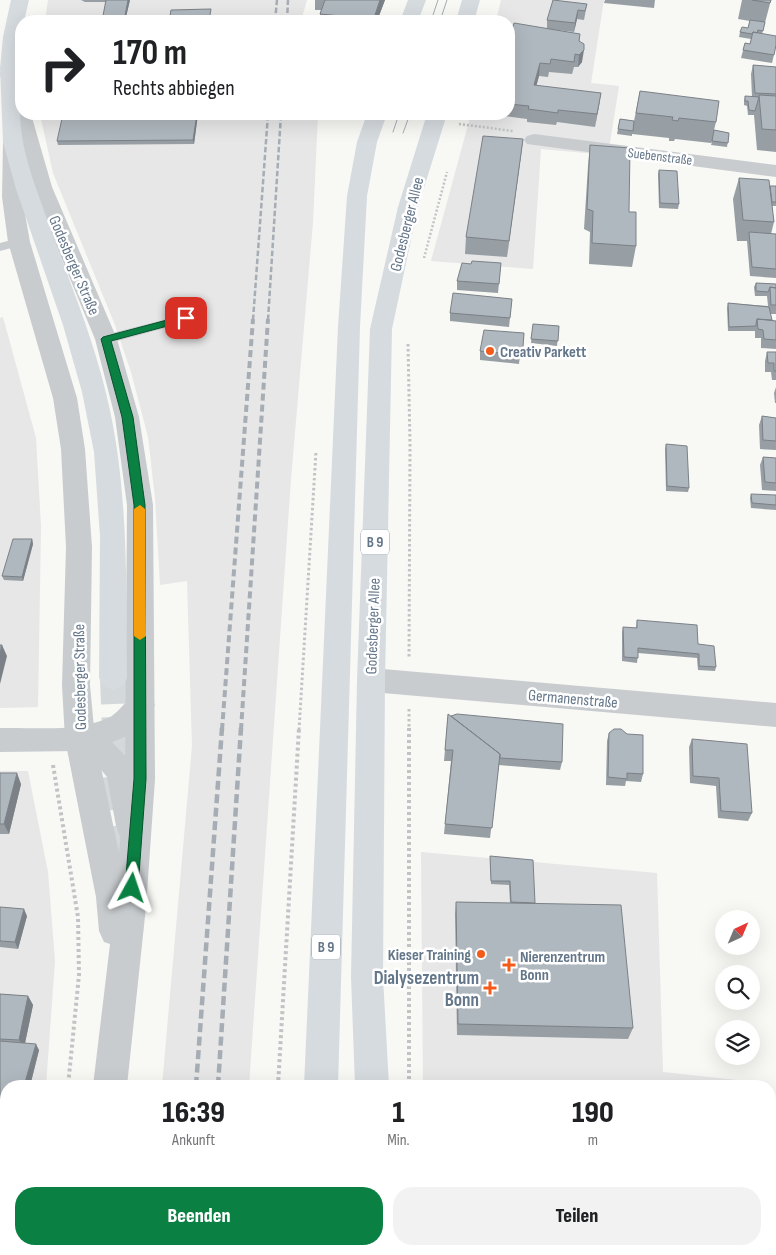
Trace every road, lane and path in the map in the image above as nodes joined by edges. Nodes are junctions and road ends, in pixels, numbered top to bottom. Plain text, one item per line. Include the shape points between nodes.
1 (20, 0) edge
2 (417, 0) edge
3 (471, 0) edge
4 (17, 15) edge
5 (411, 15) edge
6 (467, 15) edge
7 (15, 23) edge
8 (4, 73) edge
9 (15, 106) edge
10 (20, 120) edge
11 (375, 120) edge
12 (452, 120) edge
13 (457, 120) edge
14 (534, 140) joint
15 (13, 142) junction
16 (449, 163) dead end
17 (776, 171) edge
18 (6, 198) edge
19 (10, 245) edge
20 (424, 260) dead end
21 (186, 318) dead end
22 (408, 336) dead end
23 (106, 339) junction
24 (113, 678) tunnel mouth
25 (371, 680) junction
26 (302, 681) dead end
27 (409, 684) junction
28 (141, 705) junction
29 (776, 715) edge
30 (80, 739) junction
31 (0, 740) edge
32 (136, 849) junction
33 (120, 1000) junction
34 (111, 1080) edge
35 (278, 1080) edge
36 (321, 1080) edge
37 (372, 1080) edge
38 (409, 1080) edge

1 - 4 main road, Godesberger Straße
2 - 5 main road
3 - 6 main road
7 - 8 main road, Godesberger Straße
8 - 9 street, Godesberger Straße
8 - 15 main road, Godesberger Straße
10 - 23 street, Godesberger Straße via 42,187
11 - 36 main road, Godesberger Allee / B 9 via 367,142 357,196 349,327
12 - 25 main road, Godesberger Allee / B 9 via 408,207 381,329
13 - 14 path via 531,134
14 - 17 street, Suebenstraße
15 - 18 street, Godesberger Straße
15 - 24 main road, Godesberger Straße via 26,190 74,324 94,392 106,452 112,536
16 - 20 path
18 - 19 street, Godesberger Straße
19 - 30 street, Godesberger Straße via 26,273 65,398 73,449 79,547 76,685
21 - 23 lane
22 - 27 path
23 - 28 street, Godesberger Straße via 128,417 140,505
25 - 27 street, Germanenstraße
25 - 37 main road, Godesberger Allee / B 9 via 367,977
26 - 35 path
27 - 29 street, Germanenstraße
27 - 38 path
28 - 30 street via 118,727
28 - 32 street, Godesberger Straße
30 - 31 street
30 - 32 street, Godesberger Straße via 104,752 121,772
30 - 33 street, Godesberger Straße via 112,897
32 - 33 street, Godesberger Straße
33 - 34 street, Godesberger Straße

